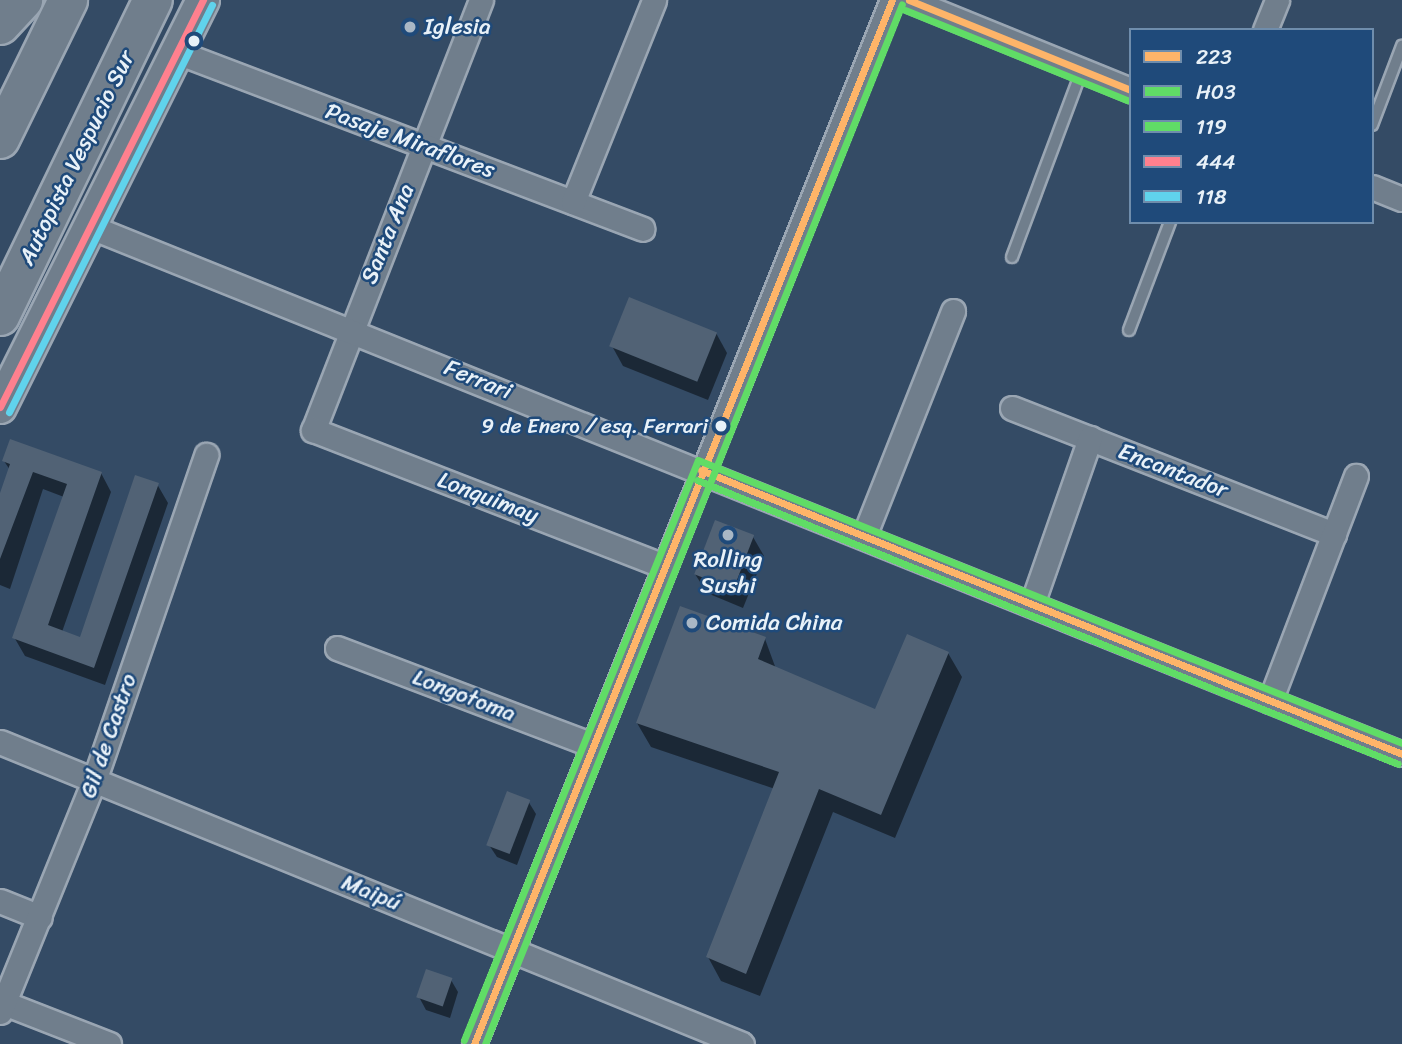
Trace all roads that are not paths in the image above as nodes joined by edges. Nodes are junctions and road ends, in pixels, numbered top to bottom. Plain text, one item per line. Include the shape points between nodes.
1 (23, 0) edge
2 (68, 0) edge
3 (153, 0) edge
4 (203, 0) edge
5 (481, 0) edge
6 (654, 0) edge
7 (892, 0) edge
8 (909, 0) edge
9 (1277, 0) edge
10 (0, 25) edge
11 (1266, 28) edge
12 (1402, 46) edge
13 (177, 52) junction
14 (1082, 70) junction
15 (1129, 88) edge
16 (1374, 120) edge
17 (0, 139) edge
18 (423, 146) junction
19 (1374, 188) edge
20 (1402, 199) edge
21 (573, 202) junction
22 (1169, 224) edge
23 (91, 227) junction
24 (642, 229) dead end
25 (1012, 257) dead end
26 (953, 311) dead end
27 (0, 316) edge
28 (350, 329) junction
29 (1129, 330) dead end
30 (0, 407) edge
31 (1012, 408) dead end
32 (313, 430) joint
33 (1090, 438) junction
34 (206, 455) dead end
35 (701, 470) junction
36 (1356, 476) dead end
37 (1334, 534) junction
38 (864, 536) junction
39 (663, 566) junction
40 (1032, 604) junction
41 (337, 648) dead end
42 (1270, 701) junction
43 (0, 742) edge
44 (592, 745) junction
45 (1402, 754) edge
46 (94, 781) junction
47 (0, 901) edge
48 (40, 918) junction
49 (511, 950) junction
50 (2, 1008) edge
51 (109, 1044) edge
52 (474, 1044) edge
53 (742, 1044) edge

1 - 10 highway
2 - 17 highway
3 - 27 highway, Autopista Vespucio Sur
4 - 13 main road
5 - 18 street, Santa Ana
6 - 21 street
7 - 35 street
8 - 14 street
9 - 11 street
12 - 16 lane
13 - 18 street, Pasaje Miraflores
13 - 23 main road
14 - 15 street
14 - 25 lane
18 - 21 street, Pasaje Miraflores
18 - 28 street, Santa Ana
19 - 20 street
21 - 24 street, Pasaje Miraflores
22 - 29 lane
23 - 28 street, Ferrari
23 - 30 main road
26 - 38 street
28 - 32 street, Santa Ana
28 - 35 street, Ferrari
31 - 33 street, Encantador
32 - 39 street, Lonquimay
33 - 37 street, Encantador
33 - 40 street
34 - 46 street, Gil de Castro
35 - 38 street, Ferrari
35 - 39 street
36 - 37 street
37 - 42 street
38 - 40 street, Ferrari
39 - 44 street
40 - 42 street, Ferrari
41 - 44 street, Longotoma
42 - 45 street, Ferrari
43 - 46 street, Maipú
44 - 49 street
46 - 48 street, Gil de Castro
46 - 49 street, Maipú
47 - 48 street
48 - 50 street, Gil de Castro
49 - 52 street
49 - 53 street, Maipú
50 - 51 street

